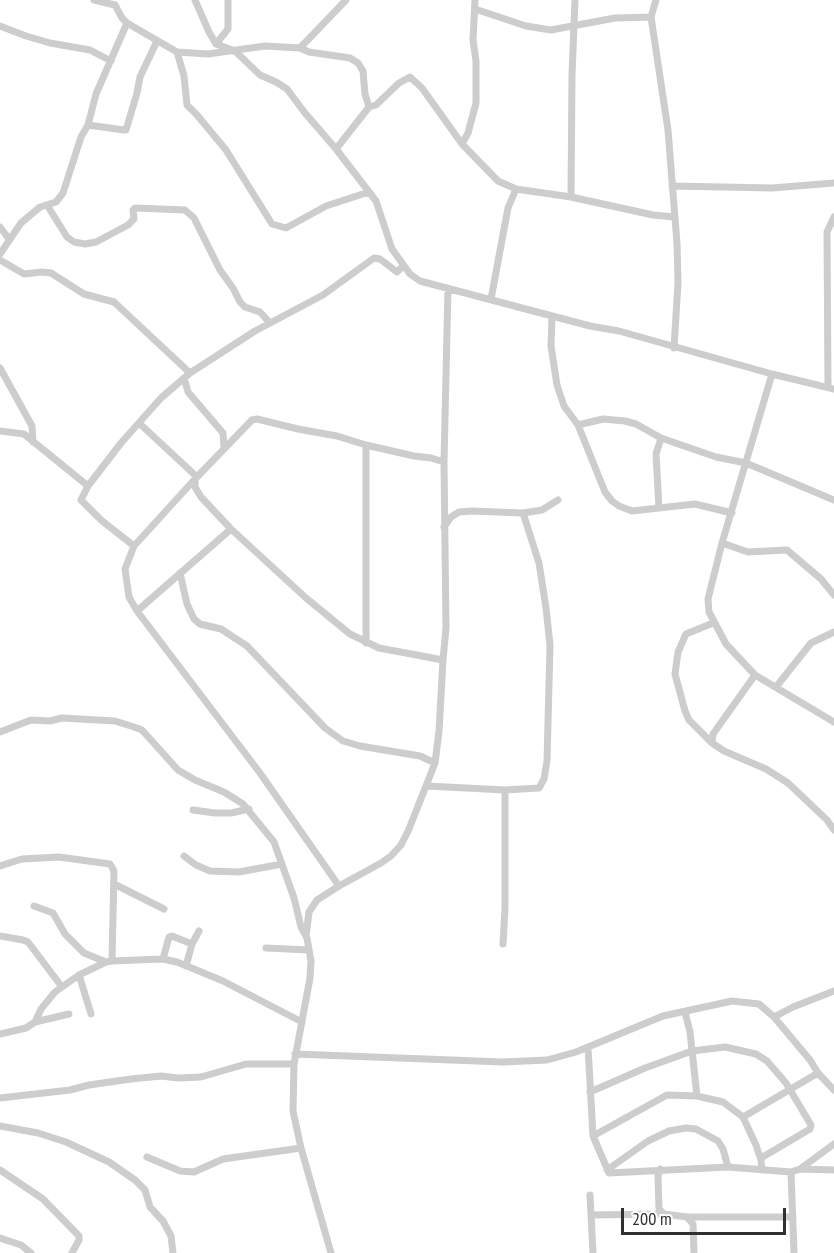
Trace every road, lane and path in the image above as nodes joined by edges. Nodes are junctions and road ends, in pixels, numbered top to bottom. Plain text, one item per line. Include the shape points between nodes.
1 (94, 0) edge
2 (195, 0) edge
3 (228, 0) edge
4 (475, 0) edge
5 (575, 0) edge
6 (656, 0) edge
7 (342, 1) edge
8 (475, 9) junction
9 (651, 17) junction
10 (127, 23) junction
11 (0, 26) edge
12 (575, 26) junction
13 (157, 40) junction
14 (216, 44) junction
15 (300, 48) junction
16 (235, 51) junction
17 (177, 52) junction
18 (111, 61) junction
19 (369, 107) junction
20 (88, 124) junction
21 (462, 144) junction
22 (336, 148) junction
23 (834, 183) edge
24 (672, 186) junction
25 (516, 189) junction
26 (369, 192) junction
27 (571, 197) junction
28 (47, 205) junction
29 (674, 217) junction
30 (834, 217) edge
31 (0, 227) edge
32 (9, 239) junction
33 (0, 254) edge
34 (0, 260) edge
35 (403, 266) junction
36 (448, 288) junction
37 (491, 299) junction
38 (552, 316) junction
39 (270, 323) junction
40 (674, 348) junction
41 (0, 368) edge
42 (772, 374) junction
43 (187, 375) junction
44 (831, 388) edge
45 (139, 423) junction
46 (578, 425) junction
47 (0, 431) edge
48 (661, 438) junction
49 (33, 442) junction
50 (366, 445) junction
51 (224, 447) junction
52 (444, 462) junction
53 (746, 463) junction
54 (196, 478) junction
55 (88, 486) junction
56 (558, 500) dead end
57 (834, 500) edge
58 (659, 507) junction
59 (523, 513) junction
60 (732, 513) junction
61 (444, 527) junction
62 (231, 529) junction
63 (722, 543) junction
64 (134, 546) junction
65 (180, 573) junction
66 (834, 595) edge
67 (137, 611) junction
68 (713, 622) junction
69 (834, 632) edge
70 (366, 643) junction
71 (442, 660) junction
72 (755, 675) junction
73 (776, 687) junction
74 (834, 722) edge
75 (0, 732) edge
76 (712, 743) junction
77 (435, 763) junction
78 (427, 786) junction
79 (505, 790) junction
80 (249, 809) junction
81 (193, 810) dead end
82 (834, 814) edge
83 (827, 820) junction
84 (834, 830) edge
85 (184, 856) dead end
86 (282, 864) junction
87 (0, 866) edge
88 (114, 884) junction
89 (339, 886) junction
90 (34, 906) dead end
91 (164, 909) dead end
92 (199, 932) dead end
93 (0, 936) edge
94 (306, 936) junction
95 (192, 944) junction
96 (502, 944) dead end
97 (266, 948) dead end
98 (309, 950) junction
99 (163, 959) junction
100 (109, 961) junction
101 (186, 966) junction
102 (80, 975) junction
103 (62, 987) junction
104 (834, 991) edge
105 (685, 1012) junction
106 (69, 1014) dead end
107 (91, 1014) dead end
108 (774, 1017) junction
109 (35, 1022) junction
110 (302, 1022) junction
111 (0, 1034) edge
112 (588, 1047) junction
113 (693, 1051) junction
114 (295, 1054) junction
115 (294, 1064) junction
116 (818, 1072) junction
117 (791, 1089) junction
118 (834, 1090) edge
119 (590, 1092) junction
120 (697, 1096) junction
121 (0, 1098) edge
122 (742, 1117) junction
123 (0, 1126) edge
124 (593, 1136) junction
125 (834, 1144) edge
126 (301, 1148) junction
127 (147, 1157) dead end
128 (761, 1158) junction
129 (728, 1167) junction
130 (660, 1169) junction
131 (800, 1169) junction
132 (0, 1170) edge
133 (607, 1170) junction
134 (762, 1170) junction
135 (834, 1170) edge
136 (792, 1172) junction
137 (590, 1195) dead end
138 (664, 1214) junction
139 (591, 1215) junction
140 (687, 1216) junction
141 (792, 1217) junction
142 (0, 1238) edge
143 (31, 1253) edge
144 (72, 1253) edge
145 (172, 1253) edge
146 (331, 1253) edge
147 (593, 1253) edge
148 (694, 1253) edge
149 (794, 1253) edge

1 - 10 street via 115,5
2 - 14 street
3 - 14 street via 228,29
4 - 8 street
5 - 12 street
6 - 9 street
7 - 15 street
8 - 12 street via 541,29
8 - 21 street via 476,103
9 - 12 street via 615,18
9 - 24 street via 668,129
10 - 13 street
10 - 18 street
11 - 18 street via 42,41 90,50
12 - 27 street
13 - 17 street
13 - 20 street via 140,77 125,130
14 - 16 street
15 - 16 street via 265,46
15 - 19 street via 358,63
16 - 17 street
16 - 22 street via 260,75 287,89
17 - 26 street via 187,105 226,150 272,224 286,228 326,206
18 - 20 street
19 - 21 street via 410,77
19 - 22 street
20 - 28 street via 63,193
21 - 25 street via 495,178
22 - 26 street
23 - 24 street via 772,188
24 - 29 street
25 - 27 street
25 - 37 street via 508,208
26 - 35 street
27 - 29 street
28 - 32 street via 21,223
28 - 39 street via 67,237 85,244 128,225 134,219 134,208 185,210 194,218 240,302 260,312
29 - 40 street via 678,243
30 - 44 street via 827,232
31 - 32 street
32 - 33 street
34 - 43 street via 24,274 51,273 84,294 114,302
35 - 36 street via 420,281
35 - 39 street via 397,272 374,258 323,295
36 - 37 street
36 - 52 street
37 - 38 street
38 - 40 street
38 - 46 street via 551,346 557,386 564,406
39 - 43 street
40 - 42 street
41 - 49 street via 32,426
42 - 44 street
42 - 53 street
43 - 45 street
43 - 51 street via 188,393 223,433
45 - 54 street
45 - 55 street
46 - 48 street via 615,419 636,424
46 - 58 street via 612,501 632,511
47 - 49 street via 21,433
48 - 53 street
48 - 58 street via 656,454
49 - 55 street
50 - 51 street via 254,420
50 - 52 street
50 - 70 street
51 - 54 street
52 - 61 street
53 - 57 street
53 - 60 street
54 - 62 street via 195,487 201,497
54 - 64 street
55 - 64 street via 81,500
56 - 59 street via 542,510
58 - 60 street via 695,504
59 - 61 street via 459,512
59 - 79 street via 539,563 550,645 547,761 539,788
60 - 63 street
61 - 71 street via 446,628
62 - 65 street
62 - 70 street via 306,598
63 - 66 street via 748,552 787,550
63 - 68 street via 708,599
64 - 67 street via 125,569 129,597
65 - 67 street
65 - 77 street via 194,619 221,629 247,646 325,728 343,741 420,756
67 - 89 street
68 - 72 street via 726,644
68 - 76 street via 690,631 684,638 675,674 689,720
69 - 73 street via 811,643
70 - 71 street
71 - 77 street
72 - 73 street
72 - 76 street via 713,734
73 - 74 street
75 - 80 street via 30,720 73,717 122,723 142,730 178,770 230,795
76 - 83 street via 788,783
77 - 78 street
78 - 79 street
78 - 89 street via 409,829 391,856
79 - 96 street
80 - 81 street via 231,813
80 - 86 street via 274,842
82 - 83 street
83 - 84 street
85 - 86 street via 210,871 239,872
86 - 94 street
87 - 88 street via 39,858 91,861 110,864
88 - 91 street
88 - 100 street
89 - 94 street via 311,908
90 - 100 street via 52,913 84,953
92 - 95 street
93 - 103 street via 28,942
94 - 98 street
95 - 99 street via 169,937
95 - 101 street
97 - 98 street
98 - 110 street via 310,978
99 - 100 street
99 - 101 street
100 - 102 street
101 - 110 street
102 - 103 street
102 - 107 street
103 - 109 street via 51,996
104 - 108 street
105 - 108 street via 738,1001 759,1005
105 - 112 street via 658,1018
105 - 113 street
106 - 109 street
108 - 116 street
109 - 111 street via 17,1032
110 - 114 street
112 - 114 street via 547,1060 502,1062
112 - 119 street
113 - 117 street via 725,1047 756,1054
113 - 119 street
113 - 120 street
114 - 115 street
115 - 121 street via 246,1064 201,1077 131,1079
115 - 126 street via 293,1111
116 - 117 street
116 - 118 street
117 - 122 street
117 - 128 street via 811,1128
119 - 124 street
120 - 122 street via 723,1102
120 - 124 street via 667,1095
122 - 128 street
123 - 145 street via 66,1142 109,1162 135,1180 145,1190 150,1207 171,1236
124 - 133 street
125 - 131 street
126 - 127 street via 223,1159 194,1173
126 - 146 street
128 - 134 street
129 - 130 street
129 - 133 street via 718,1141 686,1128 669,1131 648,1142
129 - 134 street
130 - 133 street via 618,1174
130 - 138 street via 659,1209
131 - 135 street
131 - 136 street
132 - 144 street via 43,1199 79,1236
134 - 136 street
136 - 141 street
137 - 139 street
138 - 139 street
138 - 140 street
139 - 147 street
140 - 141 street
140 - 148 street via 693,1224
141 - 149 street
142 - 143 street

